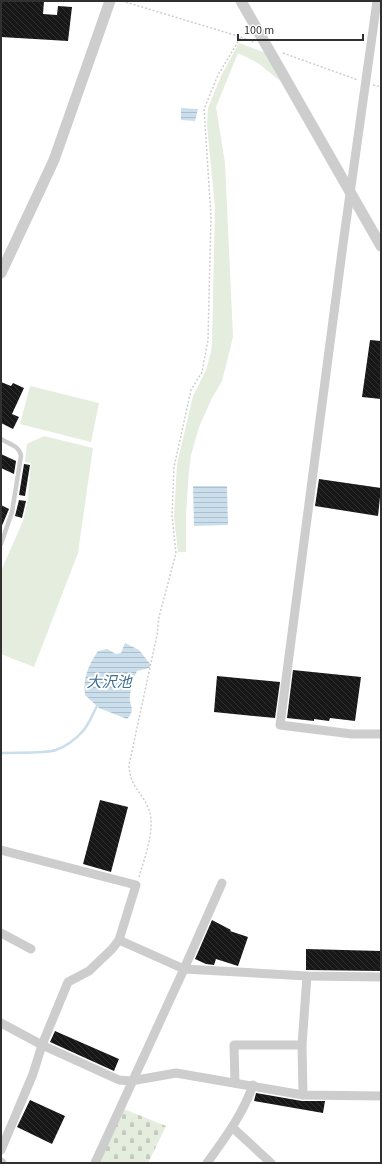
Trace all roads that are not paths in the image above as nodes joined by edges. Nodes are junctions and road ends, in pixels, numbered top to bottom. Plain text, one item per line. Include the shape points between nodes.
1 (110, 1) edge
2 (242, 1) edge
3 (377, 1) edge
4 (351, 192) junction
5 (381, 246) edge
6 (1, 273) edge
7 (1, 439) edge
8 (1, 544) edge
9 (381, 734) edge
10 (1, 850) edge
11 (222, 883) dead end
12 (1, 933) edge
13 (119, 940) junction
14 (31, 949) dead end
15 (184, 969) junction
16 (307, 976) junction
17 (381, 976) edge
18 (1, 1024) edge
19 (42, 1045) junction
20 (302, 1045) junction
21 (131, 1081) junction
22 (235, 1083) junction
23 (253, 1086) junction
24 (303, 1095) junction
25 (381, 1096) edge
26 (233, 1128) junction
27 (1, 1150) edge
28 (95, 1163) edge
29 (207, 1163) edge
30 (271, 1163) edge

1 - 6 street via 54,160
2 - 4 street
3 - 4 street
4 - 5 street
4 - 9 street via 280,725 352,734
7 - 8 lane via 18,448 21,456 12,512
10 - 13 street via 136,885
11 - 15 street
12 - 14 street
13 - 15 street
13 - 19 street via 89,971 68,982
15 - 16 street
15 - 21 street
16 - 17 street
16 - 20 street
18 - 19 street
19 - 21 street via 119,1080
19 - 27 street via 33,1074
20 - 22 street via 234,1045
20 - 24 street
21 - 22 street via 176,1073
21 - 28 street
22 - 23 street
23 - 24 street
23 - 26 street
24 - 25 street
26 - 29 street
26 - 30 street

